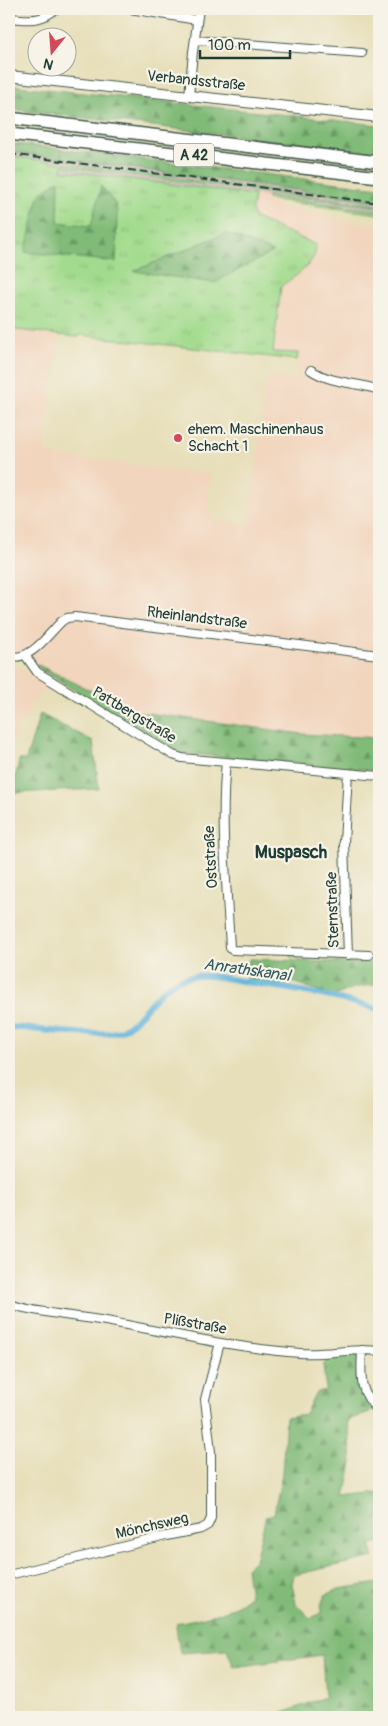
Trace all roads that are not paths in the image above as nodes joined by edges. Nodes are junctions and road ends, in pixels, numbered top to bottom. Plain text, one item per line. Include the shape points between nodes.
1 (56, 9) edge
2 (130, 9) edge
3 (199, 9) edge
4 (9, 18) edge
5 (198, 20) junction
6 (195, 40) junction
7 (362, 53) dead end
8 (9, 76) edge
9 (189, 96) junction
10 (379, 117) edge
11 (9, 118) edge
12 (9, 134) edge
13 (379, 162) edge
14 (379, 177) edge
15 (311, 370) dead end
16 (379, 390) edge
17 (379, 655) edge
18 (9, 656) edge
19 (25, 656) junction
20 (226, 762) junction
21 (348, 773) junction
22 (379, 776) edge
23 (348, 955) junction
24 (369, 956) dead end
25 (9, 1304) edge
26 (220, 1343) junction
27 (362, 1350) junction
28 (379, 1351) edge
29 (379, 1411) edge
30 (9, 1575) edge

1 - 4 street via 39,19
2 - 5 street
3 - 5 street
5 - 6 street
6 - 7 street
6 - 9 street
8 - 9 main road, Verbandsstraße
9 - 10 main road, Verbandsstraße
11 - 13 highway, A 42
12 - 14 highway, A 42
15 - 16 street via 328,379
17 - 19 street, Rheinlandstraße via 75,617 62,621
18 - 19 street
19 - 20 street, Pattbergstraße via 36,672 172,755
20 - 21 street, Pattbergstraße
20 - 23 street, Oststraße via 222,798 230,948
21 - 22 street, Pattbergstraße
21 - 23 street, Sternstraße via 344,843
23 - 24 street
25 - 26 street, Plißstraße
26 - 27 street, Plißstraße via 311,1354
26 - 30 street, Mönchsweg via 205,1399 211,1452 211,1518 208,1525
27 - 28 street, Plißstraße
27 - 29 street via 361,1384

